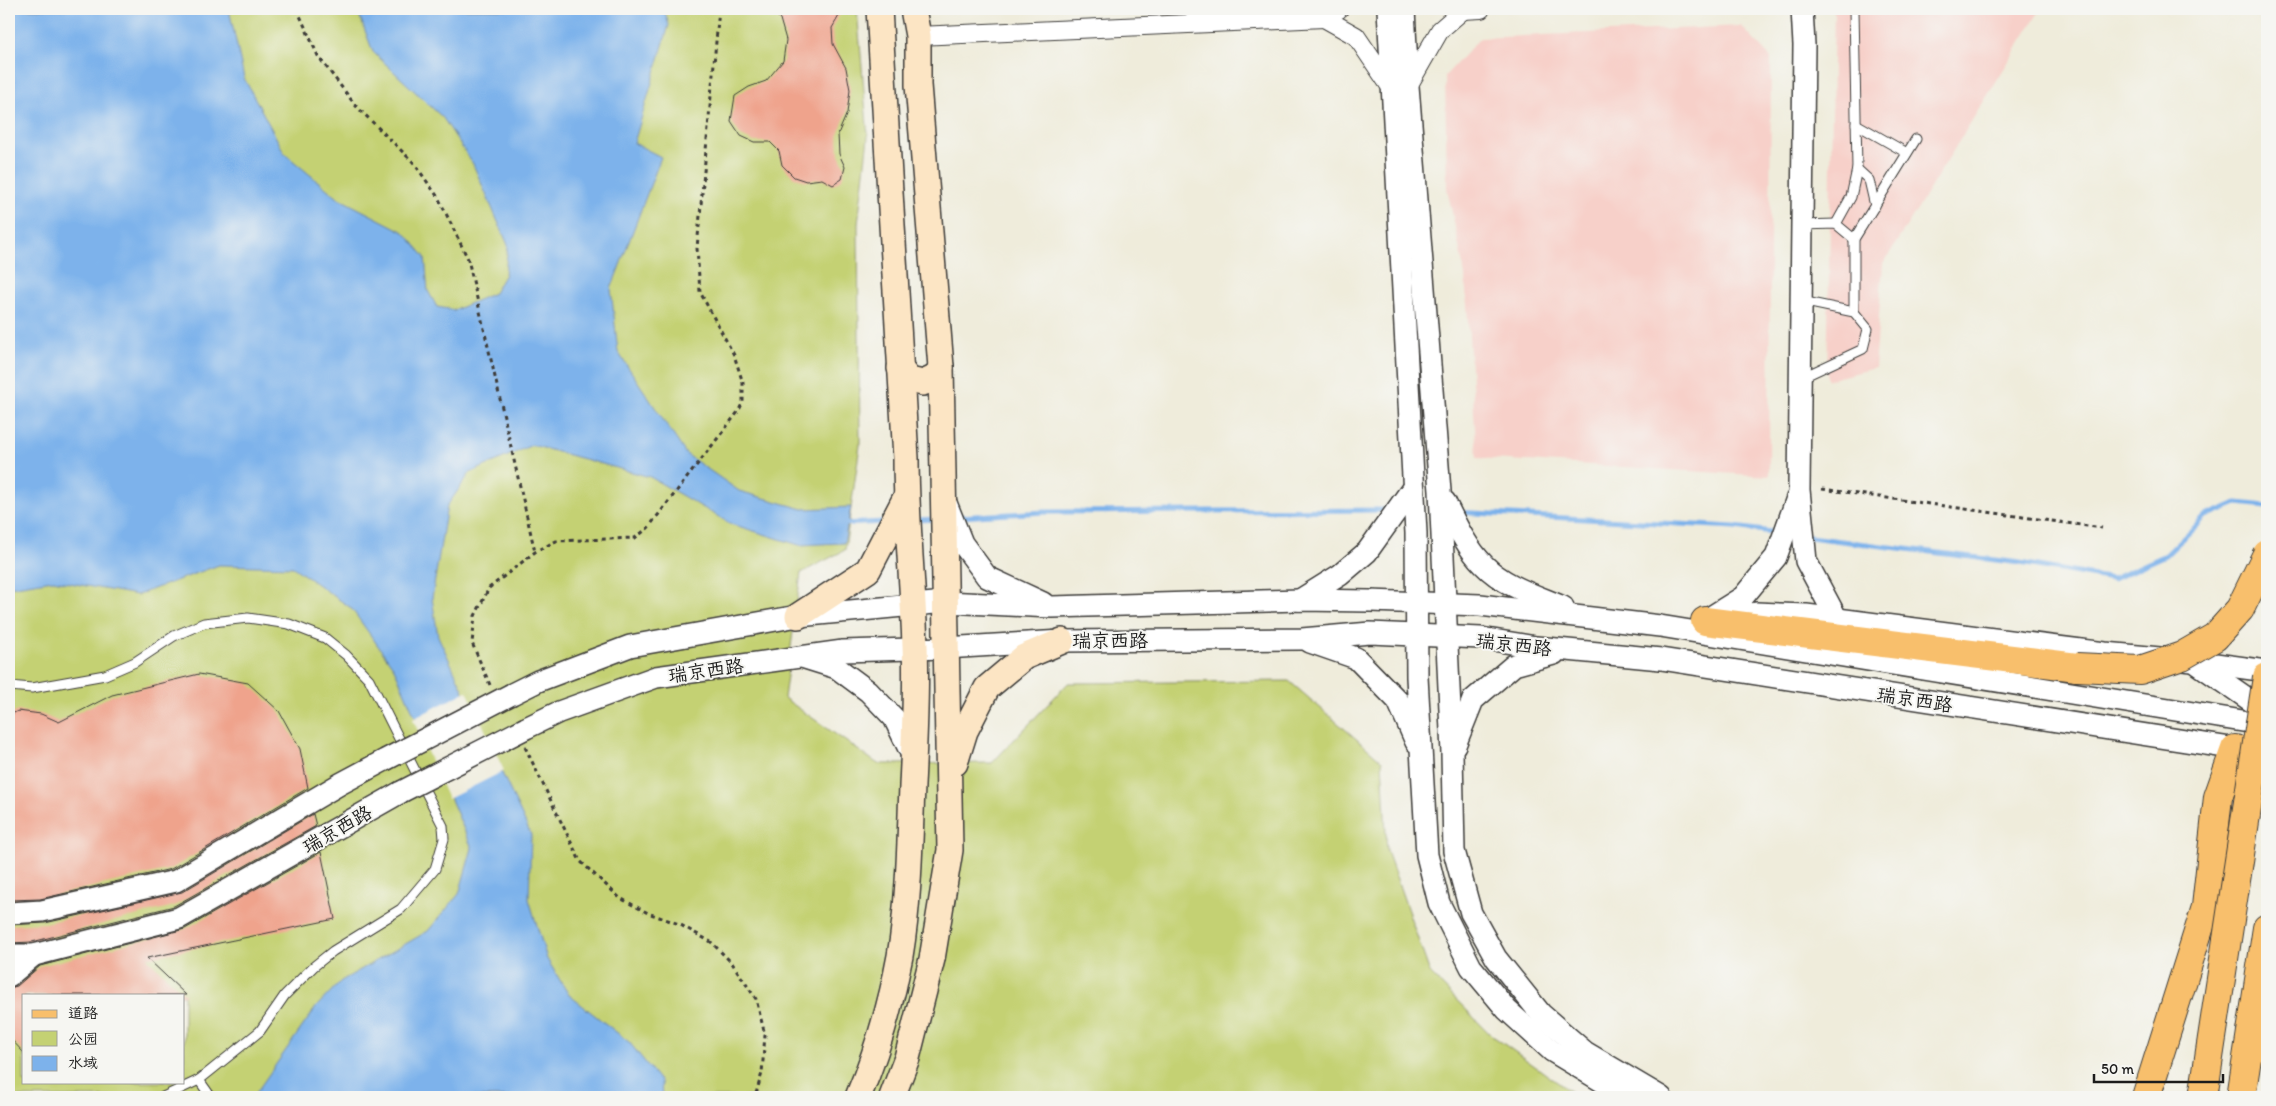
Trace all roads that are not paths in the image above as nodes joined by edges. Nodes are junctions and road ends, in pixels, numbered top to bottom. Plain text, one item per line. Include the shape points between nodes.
1 (879, 9) edge
2 (913, 9) edge
3 (1339, 9) edge
4 (1388, 9) edge
5 (1404, 9) edge
6 (1462, 9) edge
7 (1481, 9) edge
8 (1802, 9) edge
9 (1854, 9) edge
10 (1324, 18) junction
11 (918, 36) junction
12 (1400, 88) junction
13 (1856, 124) junction
14 (1916, 139) dead end
15 (1907, 153) junction
16 (1857, 169) junction
17 (1876, 206) junction
18 (1836, 224) junction
19 (1802, 225) junction
20 (1854, 239) junction
21 (1801, 301) junction
22 (1854, 312) junction
23 (941, 367) junction
24 (900, 368) junction
25 (1800, 378) junction
26 (1412, 483) junction
27 (1799, 491) junction
28 (906, 497) junction
29 (944, 497) junction
30 (1452, 536) junction
31 (2267, 554) edge
32 (1300, 600) junction
33 (945, 602) junction
34 (1416, 603) junction
35 (1445, 604) junction
36 (913, 605) junction
37 (1052, 607) junction
38 (798, 616) junction
39 (1584, 616) junction
40 (1706, 621) junction
41 (1838, 621) junction
42 (1660, 626) junction
43 (1416, 635) junction
44 (1446, 637) junction
45 (1302, 639) junction
46 (1062, 641) junction
47 (915, 648) junction
48 (945, 648) junction
49 (1566, 651) junction
50 (800, 657) junction
51 (2193, 661) junction
52 (2267, 671) edge
53 (2267, 678) edge
54 (9, 686) edge
55 (2267, 712) edge
56 (2267, 726) edge
57 (2235, 749) junction
58 (1452, 752) junction
59 (2267, 754) edge
60 (1422, 756) junction
61 (914, 758) junction
62 (950, 779) junction
63 (950, 850) junction
64 (910, 852) junction
65 (9, 912) edge
66 (2267, 928) edge
67 (34, 955) junction
68 (9, 956) edge
69 (9, 976) edge
70 (199, 1080) junction
71 (163, 1097) edge
72 (211, 1097) edge
73 (858, 1097) edge
74 (892, 1097) edge
75 (1628, 1097) edge
76 (1661, 1097) edge
77 (2146, 1097) edge
78 (2203, 1097) edge
79 (2241, 1097) edge

1 - 24 main road
2 - 11 main road
3 - 10 street
4 - 12 street
5 - 12 street
6 - 7 street
6 - 12 street via 1440,30
8 - 19 street
9 - 13 lane
10 - 11 street
10 - 12 street via 1356,36
11 - 23 main road via 918,85
12 - 26 street
12 - 30 street via 1439,485
13 - 15 lane
13 - 16 lane
14 - 15 lane
15 - 17 lane
16 - 17 lane via 1869,180
16 - 18 lane via 1851,197
17 - 20 lane
18 - 19 lane
18 - 20 lane
19 - 21 street
20 - 22 lane
21 - 22 lane
21 - 25 street
22 - 25 lane via 1868,329 1862,349
23 - 24 main road via 936,377 923,384 909,380
23 - 29 main road
24 - 28 main road
25 - 27 street
26 - 32 street via 1367,552 1340,575
26 - 34 street
27 - 40 street via 1776,557 1743,597
27 - 41 street via 1806,561
28 - 36 main road
28 - 38 main road via 868,570
29 - 33 main road
29 - 37 street via 962,543 987,577
30 - 35 street
30 - 39 street via 1484,566 1511,584
31 - 40 main road, bridge via 2240,609 2215,637 2182,656 2140,670 2077,668
32 - 34 street, 瑞京西路
32 - 37 street, 瑞京西路
33 - 36 street, 瑞京西路
33 - 37 street, 瑞京西路
33 - 48 main road
34 - 35 street, 瑞京西路
34 - 43 street
35 - 39 street, 瑞京西路
35 - 44 street
36 - 38 street, 瑞京西路
36 - 47 main road
38 - 65 street, 瑞京西路, bridge via 630,646 502,692 176,881 42,910
39 - 42 street, 瑞京西路
40 - 41 street via 1756,613 1806,615
40 - 42 street
41 - 51 street
42 - 56 street, 瑞京西路
43 - 44 street, 瑞京西路
43 - 45 street, 瑞京西路 via 1370,633
43 - 60 street
44 - 49 street, 瑞京西路 via 1481,638
44 - 58 street
45 - 46 street, 瑞京西路
45 - 60 street via 1356,658 1398,701
46 - 48 street, 瑞京西路
46 - 62 main road via 1024,657 988,688 965,731
47 - 48 street, 瑞京西路
47 - 50 street, 瑞京西路 via 843,651
47 - 61 main road
48 - 62 main road
49 - 57 street, 瑞京西路 via 1661,660
49 - 58 street via 1514,665 1473,700
50 - 61 street via 837,668 868,691 894,718
50 - 67 street, 瑞京西路, bridge via 656,677 559,712 524,735 401,792 179,918
51 - 52 street
51 - 55 street
53 - 78 main road, bridge
54 - 70 lane via 32,688 105,675 204,623 248,618 289,624 325,638 369,679 444,826 444,839 435,869 401,910 312,967 286,995 260,1032
57 - 59 street, 瑞京西路
57 - 77 main road via 2218,796 2206,907
58 - 76 street via 1454,851 1470,913 1496,958 1541,1014 1585,1052
60 - 75 street via 1427,855 1439,903 1471,967 1507,1010 1552,1051
61 - 64 main road
62 - 63 main road
63 - 64 main road via 942,835 928,831 916,836
63 - 74 main road via 932,959 907,1058
64 - 73 main road via 900,955 876,1055
66 - 79 main road
67 - 68 street, 瑞京西路
67 - 69 street
70 - 71 lane
70 - 72 lane

